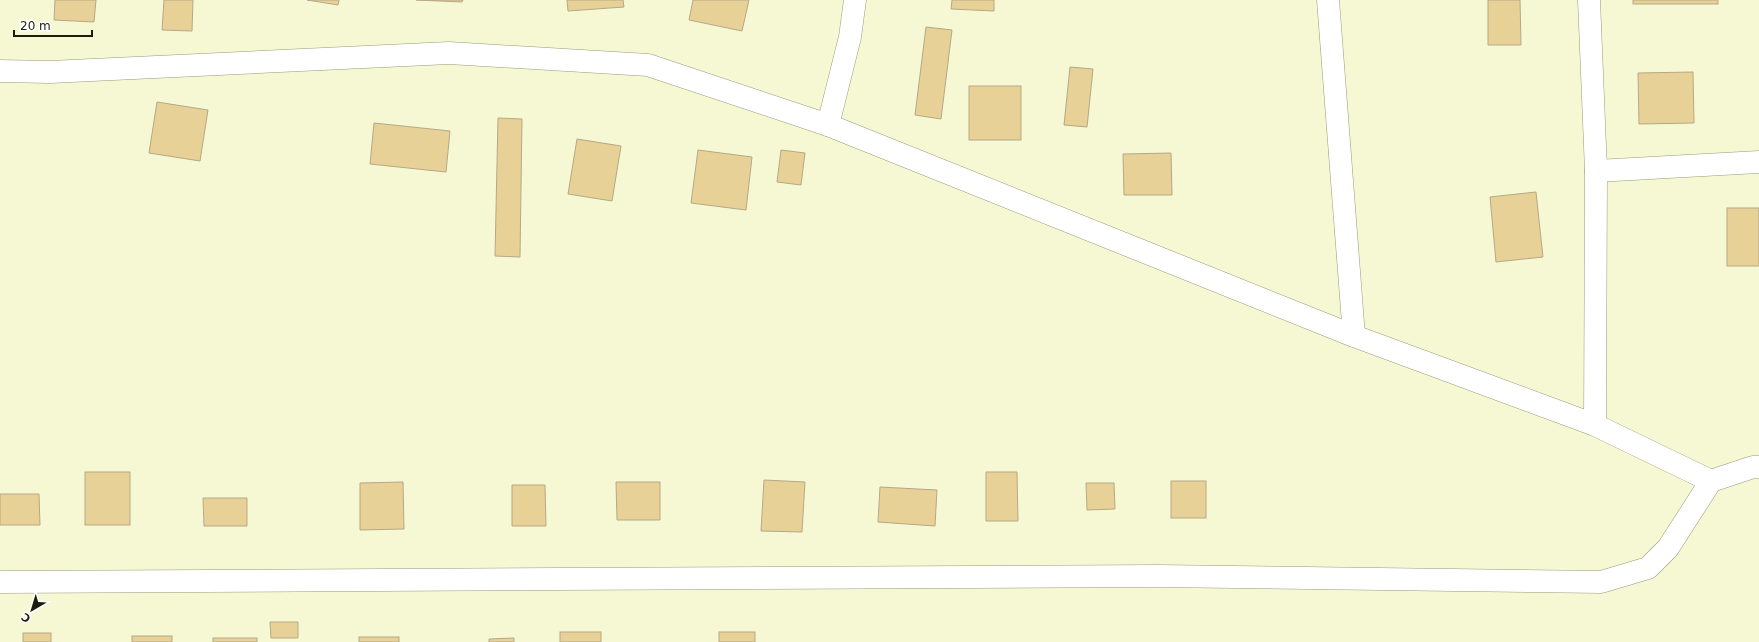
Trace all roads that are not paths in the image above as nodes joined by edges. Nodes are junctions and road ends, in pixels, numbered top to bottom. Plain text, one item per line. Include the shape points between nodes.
1 (855, 0) edge
2 (1328, 0) edge
3 (1590, 0) edge
4 (0, 71) edge
5 (828, 125) junction
6 (1759, 162) edge
7 (1596, 171) junction
8 (1354, 336) junction
9 (1595, 425) junction
10 (1759, 467) edge
11 (1711, 481) junction
12 (0, 582) edge

1 - 5 street via 850,36
2 - 8 street
3 - 7 street
4 - 5 street via 50,72 449,53 648,65
5 - 8 street
6 - 7 street
7 - 9 street
8 - 9 street
9 - 11 street
10 - 11 street
11 - 12 street via 1668,548 1648,568 1601,582 1159,576

